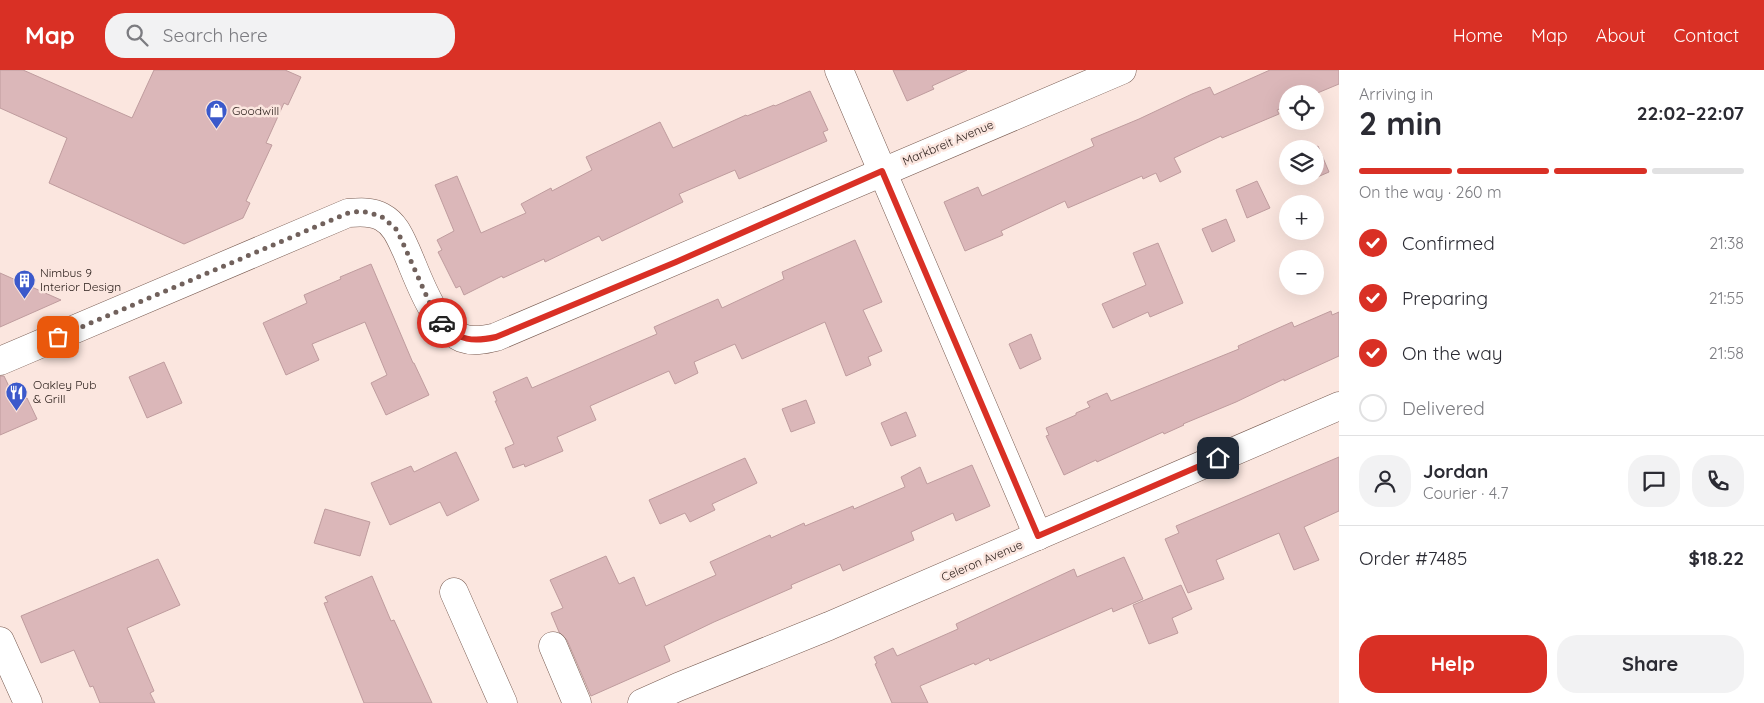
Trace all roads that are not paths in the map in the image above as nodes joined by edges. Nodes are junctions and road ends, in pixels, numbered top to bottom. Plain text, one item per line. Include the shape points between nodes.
1 (839, 70) edge
2 (1122, 70) edge
3 (882, 171) junction
4 (0, 361) edge
5 (1339, 406) edge
6 (1038, 536) junction
7 (454, 592) dead end
8 (0, 641) edge
9 (553, 646) dead end
10 (28, 703) edge
11 (503, 703) edge
12 (577, 703) edge
13 (642, 703) edge

1 - 3 street
2 - 3 street, Markbreit Avenue
3 - 4 street, Markbreit Avenue via 676,262 496,337 479,341 462,338 448,330 436,317 397,230 381,216 362,211 348,213
3 - 6 street
5 - 6 street, Celeron Avenue
6 - 13 street, Celeron Avenue
7 - 11 street
8 - 10 street
9 - 12 street

